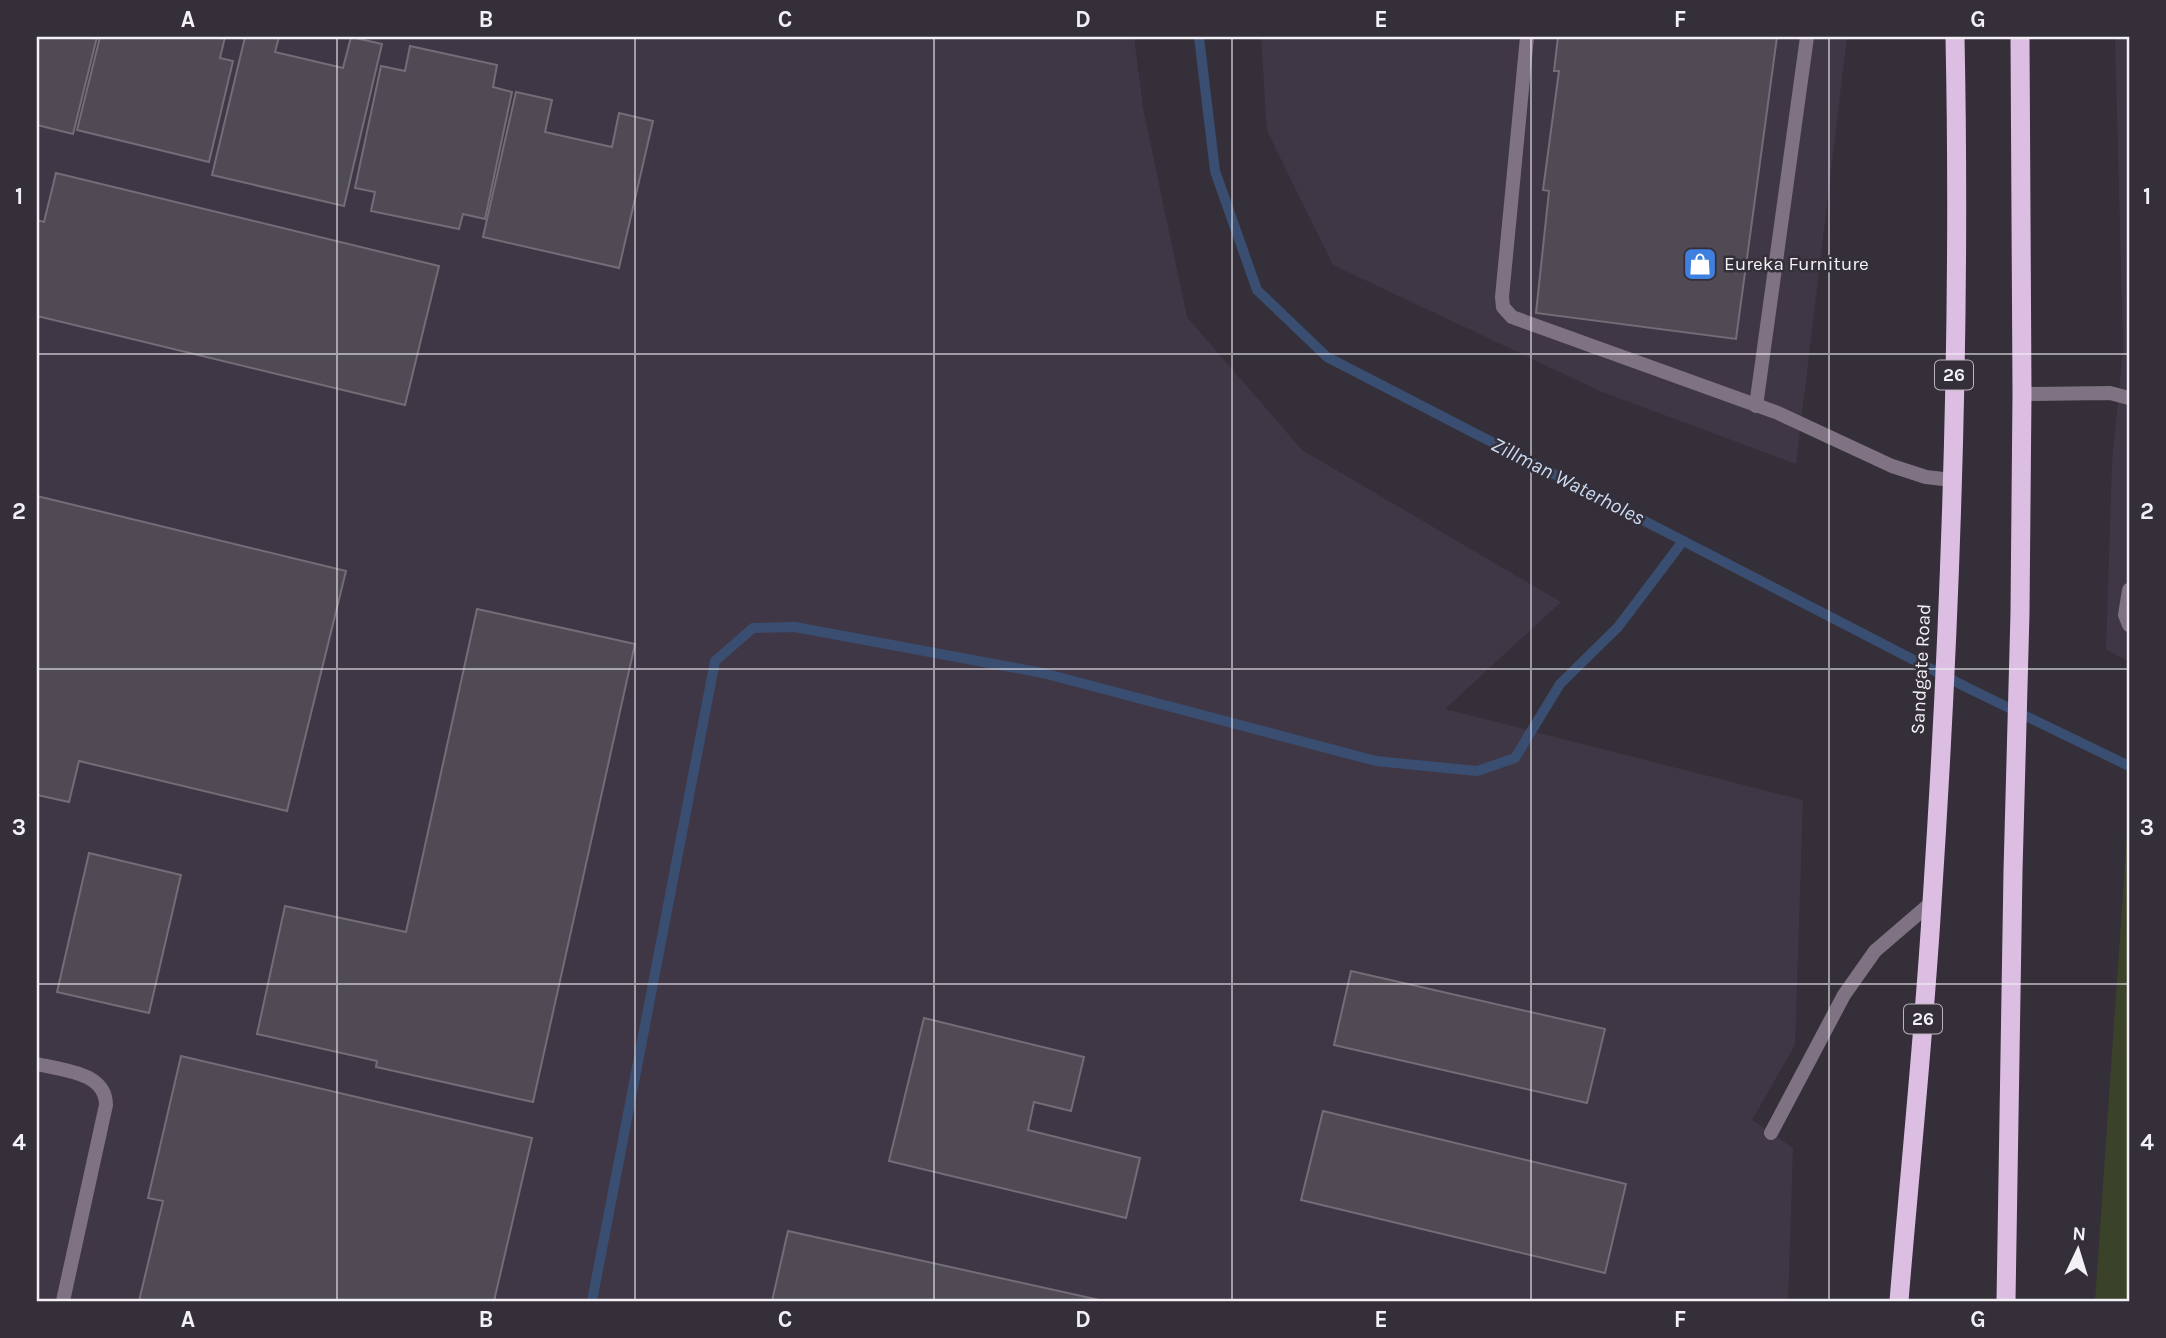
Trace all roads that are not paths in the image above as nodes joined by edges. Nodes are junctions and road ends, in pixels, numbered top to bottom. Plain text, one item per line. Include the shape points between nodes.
1 (1527, 37) edge
2 (1807, 37) edge
3 (1955, 37) edge
4 (2020, 37) edge
5 (2022, 394) junction
6 (2129, 398) edge
7 (1756, 406) junction
8 (1952, 480) junction
9 (2129, 590) edge
10 (2129, 625) edge
11 (1932, 902) junction
12 (37, 1064) edge
13 (1771, 1133) dead end
14 (63, 1301) edge
15 (1899, 1301) edge
16 (2006, 1301) edge

1 - 7 lane via 1503,307 1525,323
2 - 7 lane
3 - 8 highway, Sandgate Road / 26
4 - 5 highway
5 - 6 lane via 2110,393
5 - 16 highway
7 - 8 lane via 1892,466
8 - 11 highway, Sandgate Road / 26
9 - 10 lane via 2125,615
11 - 13 lane via 1875,951 1844,995
11 - 15 highway, Sandgate Road / 26
12 - 14 lane via 86,1076 100,1085 106,1096

